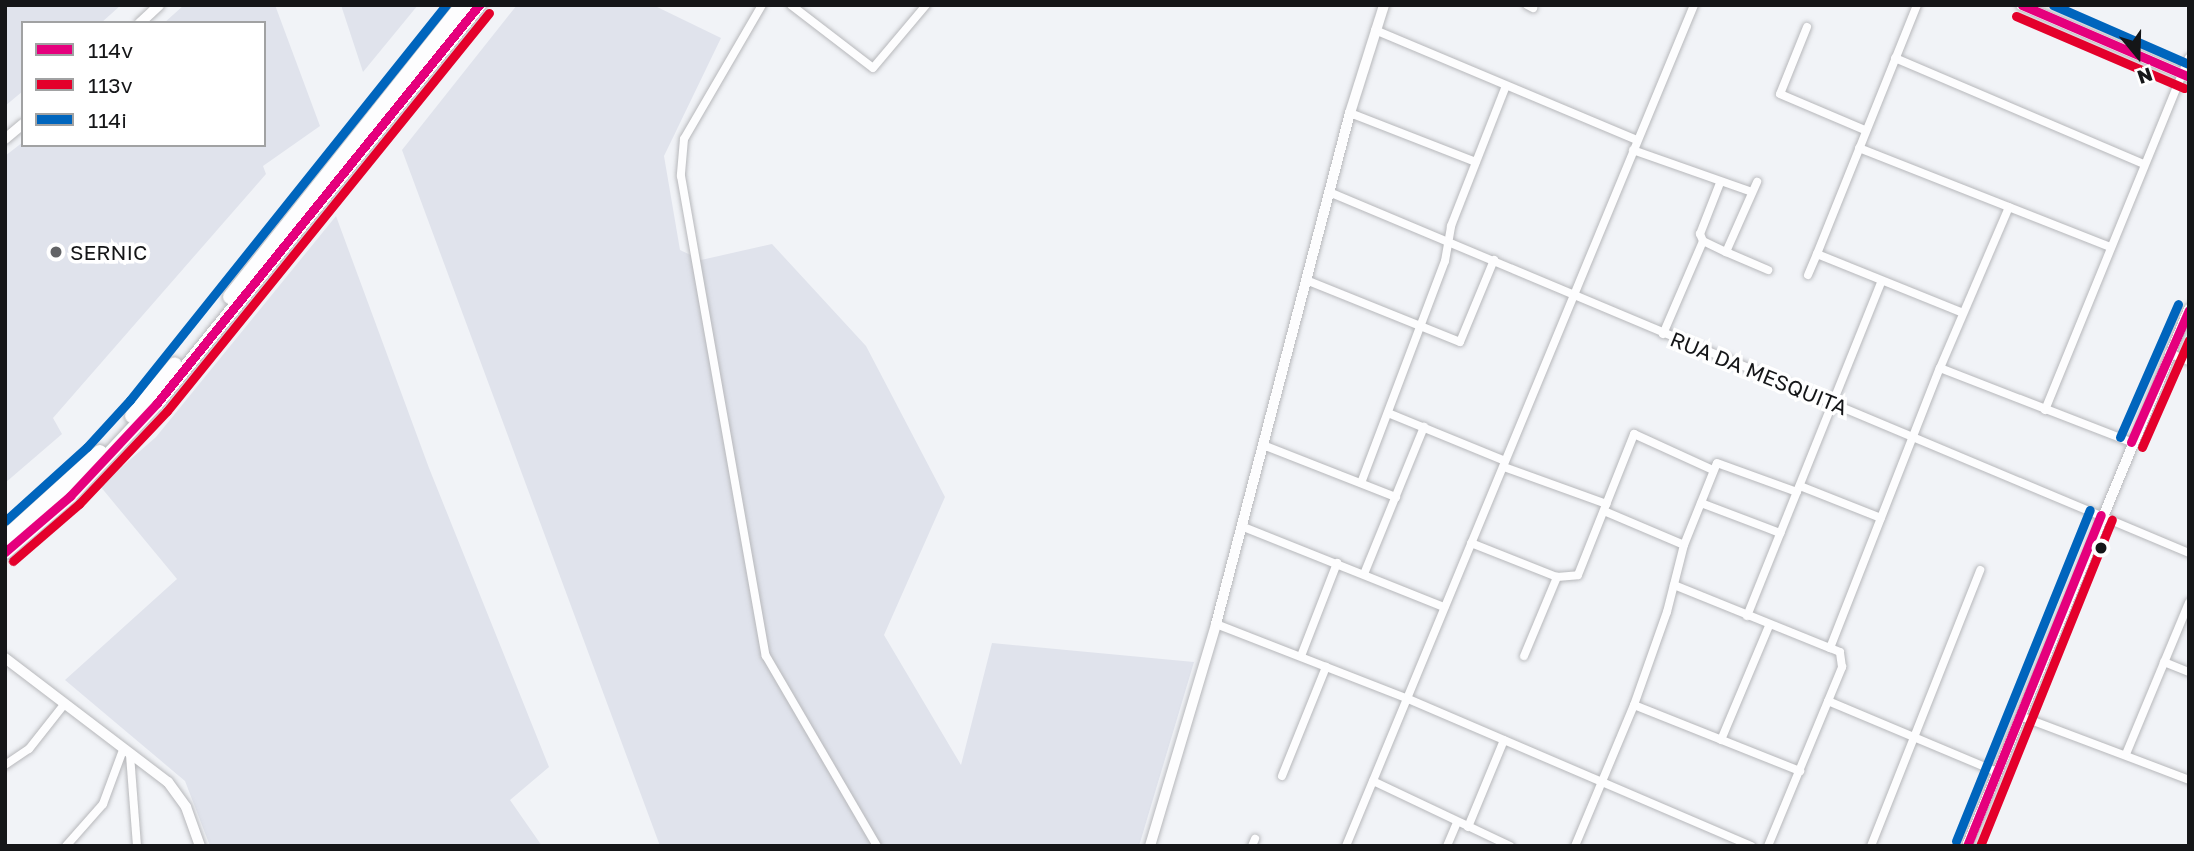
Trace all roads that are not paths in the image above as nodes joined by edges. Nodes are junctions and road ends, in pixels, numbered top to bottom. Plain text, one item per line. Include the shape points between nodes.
1 (159, 5) edge
2 (462, 5) edge
3 (479, 5) edge
4 (762, 5) edge
5 (791, 5) edge
6 (926, 5) edge
7 (1384, 5) edge
8 (1694, 5) edge
9 (1917, 5) edge
10 (2021, 5) edge
11 (141, 21) edge
12 (1807, 27) dead end
13 (1375, 30) junction
14 (1895, 58) junction
15 (2189, 58) edge
16 (2185, 76) edge
17 (1506, 86) junction
18 (1350, 113) junction
19 (21, 126) edge
20 (1865, 130) junction
21 (5, 139) edge
22 (1637, 140) junction
23 (355, 148) junction
24 (1859, 148) junction
25 (1633, 150) junction
26 (1476, 162) junction
27 (2143, 164) junction
28 (339, 166) junction
29 (1757, 182) dead end
30 (1720, 183) junction
31 (1329, 192) junction
32 (1752, 192) junction
33 (2009, 206) junction
34 (1448, 240) junction
35 (1703, 242) junction
36 (2108, 246) junction
37 (1726, 252) junction
38 (1817, 254) junction
39 (1494, 260) junction
40 (1768, 270) dead end
41 (1808, 275) dead end
42 (1306, 280) junction
43 (1882, 281) junction
44 (1575, 295) junction
45 (2189, 309) edge
46 (1963, 313) junction
47 (1418, 325) junction
48 (1663, 334) junction
49 (2169, 353) junction
50 (2189, 361) edge
51 (1940, 368) junction
52 (1833, 404) junction
53 (2045, 410) junction
54 (1388, 413) junction
55 (1424, 427) junction
56 (1913, 435) junction
57 (2132, 442) junction
58 (1263, 445) junction
59 (1505, 464) junction
60 (1713, 470) junction
61 (1361, 483) junction
62 (1798, 489) junction
63 (1396, 497) junction
64 (1701, 503) junction
65 (1605, 508) junction
66 (2101, 516) junction
67 (1881, 519) junction
68 (1241, 526) junction
69 (1780, 533) junction
70 (5, 538) edge
71 (1471, 543) junction
72 (1684, 545) junction
73 (5, 552) edge
74 (2189, 553) edge
75 (1338, 563) junction
76 (1980, 570) dead end
77 (1364, 574) junction
78 (1557, 577) junction
79 (1674, 585) junction
80 (2189, 603) edge
81 (1444, 607) junction
82 (1747, 616) junction
83 (1216, 624) junction
84 (1769, 626) junction
85 (1829, 648) junction
86 (1301, 656) junction
87 (1524, 656) dead end
88 (5, 658) edge
89 (2164, 662) junction
90 (1326, 667) junction
91 (2189, 672) edge
92 (1406, 698) junction
93 (1828, 702) junction
94 (63, 705) junction
95 (1633, 705) junction
96 (2020, 716) junction
97 (1914, 736) junction
98 (1504, 740) junction
99 (1721, 740) junction
100 (126, 752) junction
101 (2126, 754) junction
102 (5, 765) edge
103 (1800, 771) junction
104 (1997, 772) junction
105 (1282, 776) dead end
106 (2189, 780) edge
107 (1373, 781) junction
108 (1601, 784) junction
109 (1457, 822) junction
110 (1468, 827) junction
111 (66, 846) edge
112 (137, 846) edge
113 (200, 846) edge
114 (877, 846) edge
115 (1150, 846) edge
116 (1346, 846) edge
117 (1447, 846) edge
118 (1510, 846) edge
119 (1574, 846) edge
120 (1752, 846) edge
121 (1768, 846) edge
122 (1871, 846) edge
123 (1967, 846) edge

1 - 11 main road
2 - 23 highway
3 - 23 highway via 373,136
4 - 114 street via 684,139 681,176 766,656
5 - 6 street via 873,68
7 - 13 street
8 - 22 street
9 - 14 street
10 - 16 street
12 - 20 street via 1780,94
13 - 17 street
13 - 18 street
14 - 20 street
14 - 27 street
15 - 16 street
16 - 27 street
17 - 22 street
17 - 26 street
18 - 26 street
18 - 31 street
19 - 21 main road
20 - 24 street
22 - 25 street
23 - 28 highway
24 - 33 street
24 - 38 street
25 - 30 street
25 - 44 street
26 - 34 street
27 - 36 street
28 - 70 highway via 96,456
28 - 73 highway via 157,403 70,496
29 - 32 street
30 - 32 street
30 - 35 street via 1700,234
31 - 34 street, RUA DA MESQUITA
31 - 42 street
32 - 37 street
33 - 36 street
33 - 46 street
34 - 39 street, RUA DA MESQUITA
34 - 47 street via 1445,261
35 - 37 street
35 - 48 street
36 - 53 street
37 - 40 street
38 - 41 street
38 - 43 street
39 - 44 street, RUA DA MESQUITA
39 - 47 street via 1460,342
42 - 47 street
42 - 58 street
43 - 46 street
43 - 52 street
44 - 48 street, RUA DA MESQUITA
44 - 59 street
45 - 49 street
46 - 51 street
47 - 54 street
48 - 52 street, RUA DA MESQUITA
49 - 50 street
49 - 57 street
51 - 53 street
51 - 56 street
52 - 56 street, RUA DA MESQUITA
52 - 62 street
53 - 57 street
54 - 55 street
54 - 61 street
55 - 59 street
55 - 63 street
56 - 66 street, RUA DA MESQUITA
56 - 67 street
57 - 66 street
58 - 61 street
58 - 68 street
59 - 65 street
59 - 71 street
60 - 62 street via 1717,463 1724,463
60 - 64 street
60 - 65 street via 1634,434
61 - 63 street
62 - 67 street
62 - 69 street
63 - 77 street
64 - 69 street
64 - 72 street
65 - 72 street
65 - 78 street via 1581,573
66 - 74 street, RUA DA MESQUITA
66 - 96 street
67 - 85 street
68 - 75 street
68 - 83 street
69 - 82 street
71 - 78 street
71 - 81 street
72 - 79 street
75 - 77 street
75 - 86 street
76 - 97 street
77 - 81 street
78 - 87 street
79 - 82 street
79 - 95 street
80 - 89 street
81 - 92 street
82 - 84 street
83 - 86 street
83 - 115 street
84 - 85 street
84 - 99 street
85 - 93 street via 1840,652 1843,659
86 - 90 street
88 - 94 street
89 - 91 street
89 - 101 street
90 - 92 street
90 - 105 street
92 - 98 street
92 - 107 street
93 - 97 street
93 - 103 street
94 - 100 street
94 - 102 street via 29,749
95 - 99 street
95 - 108 street
96 - 101 street
96 - 104 street
97 - 104 street
97 - 122 street
98 - 108 street
98 - 110 street
99 - 103 street
100 - 111 street via 103,804
100 - 112 street
100 - 113 street via 179,794
101 - 106 street
103 - 121 street
104 - 123 street
107 - 109 street
107 - 116 street
108 - 119 street
108 - 120 street
109 - 110 street
109 - 117 street
110 - 118 street

